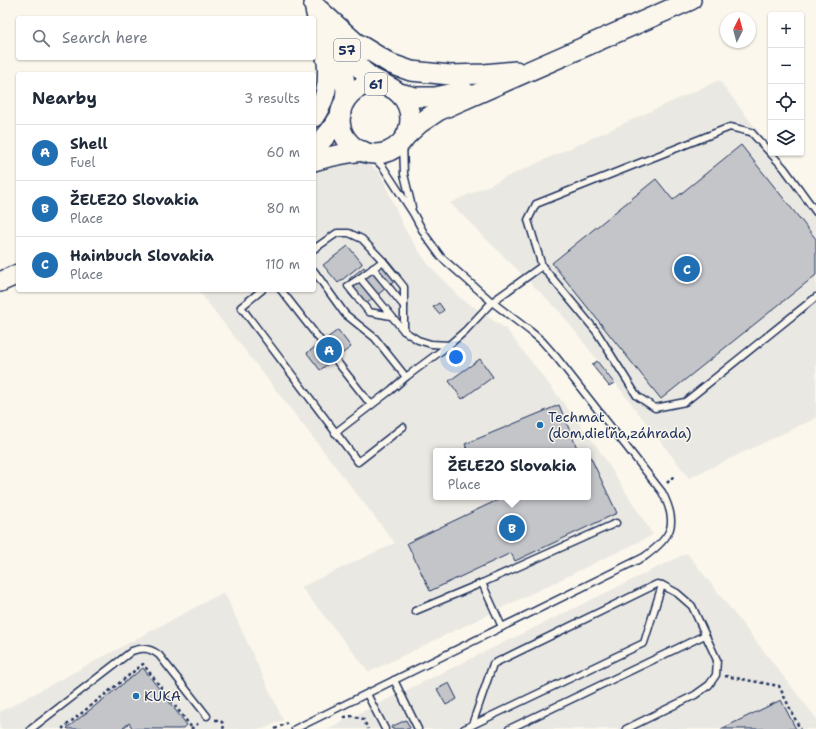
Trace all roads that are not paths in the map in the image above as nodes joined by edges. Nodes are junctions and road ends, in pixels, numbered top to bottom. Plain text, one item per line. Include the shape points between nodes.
1 (691, 0) edge
2 (312, 3) edge
3 (315, 16) edge
4 (316, 19) edge
5 (532, 70) junction
6 (498, 84) junction
7 (393, 89) junction
8 (343, 108) junction
9 (316, 114) edge
10 (405, 138) junction
11 (316, 146) edge
12 (366, 152) junction
13 (316, 160) edge
14 (816, 212) edge
15 (413, 213) junction
16 (316, 248) edge
17 (383, 261) junction
18 (542, 266) junction
19 (373, 268) junction
20 (316, 274) edge
21 (16, 275) edge
22 (360, 278) junction
23 (0, 282) edge
24 (260, 292) edge
25 (283, 292) edge
26 (816, 297) edge
27 (492, 302) junction
28 (404, 306) junction
29 (391, 316) junction
30 (404, 331) junction
31 (449, 345) junction
32 (406, 377) junction
33 (371, 405) junction
34 (403, 427) dead end
35 (335, 433) junction
36 (616, 523) dead end
37 (482, 583) junction
38 (662, 585) junction
39 (415, 611) dead end
40 (502, 627) junction
41 (705, 635) junction
42 (394, 680) junction
43 (367, 694) junction
44 (207, 716) dead end
45 (309, 722) junction
46 (472, 725) junction
47 (39, 727) edge
48 (31, 729) edge
49 (295, 729) edge
50 (313, 729) edge
51 (385, 729) edge
52 (418, 729) edge
53 (464, 729) edge
54 (509, 729) edge
55 (626, 729) edge

1 - 5 main road, 61
2 - 3 main road
2 - 5 main road via 355,42 391,64 411,71 450,75
2 - 7 main road, 57 via 361,69
2 - 8 main road, 57 via 342,64 346,90
4 - 9 main road via 328,70 325,96
5 - 6 main road, 61
6 - 7 main road, 61 via 435,97 415,97
6 - 10 main road, 61 via 438,111 420,122
7 - 8 main road, 61 via 375,84 362,86 350,95
7 - 10 main road, 61 via 407,103 410,116
8 - 11 main road, 61 via 330,131
8 - 12 main road via 341,122 345,136 353,145
10 - 12 main road, 61 via 386,152
10 - 15 lane via 404,174
12 - 13 main road, 61 via 345,153
12 - 15 lane via 383,167
14 - 18 lane via 784,168 751,132 730,127 536,204 528,220
15 - 27 lane via 441,257
16 - 17 lane via 337,233 349,233 362,239
17 - 19 lane
17 - 28 lane via 404,287
18 - 26 lane via 596,331 637,396 655,408 685,402
18 - 27 lane
19 - 22 lane
19 - 28 lane
20 - 32 lane via 345,314 375,338
21 - 23 main road
22 - 29 lane
22 - 29 lane via 348,286 369,312
24 - 35 lane via 241,307
25 - 33 lane
27 - 31 lane
27 - 40 lane via 542,341 557,358 662,492 671,519 670,530 665,540 644,557
28 - 30 lane
29 - 30 lane
30 - 31 lane via 418,340
31 - 32 lane
32 - 33 lane
33 - 35 lane
34 - 35 lane via 358,462
36 - 37 lane
37 - 39 lane
37 - 40 lane
38 - 41 lane via 677,593 692,606
38 - 46 lane via 644,643
38 - 46 lane via 657,584 493,664
40 - 42 lane
41 - 54 lane
41 - 55 lane via 717,660 716,675 709,684 695,695
42 - 43 lane
42 - 52 lane
43 - 45 lane
43 - 51 lane
44 - 47 lane via 159,655 144,648 132,651
45 - 49 lane
45 - 50 lane
46 - 53 lane
47 - 48 lane

